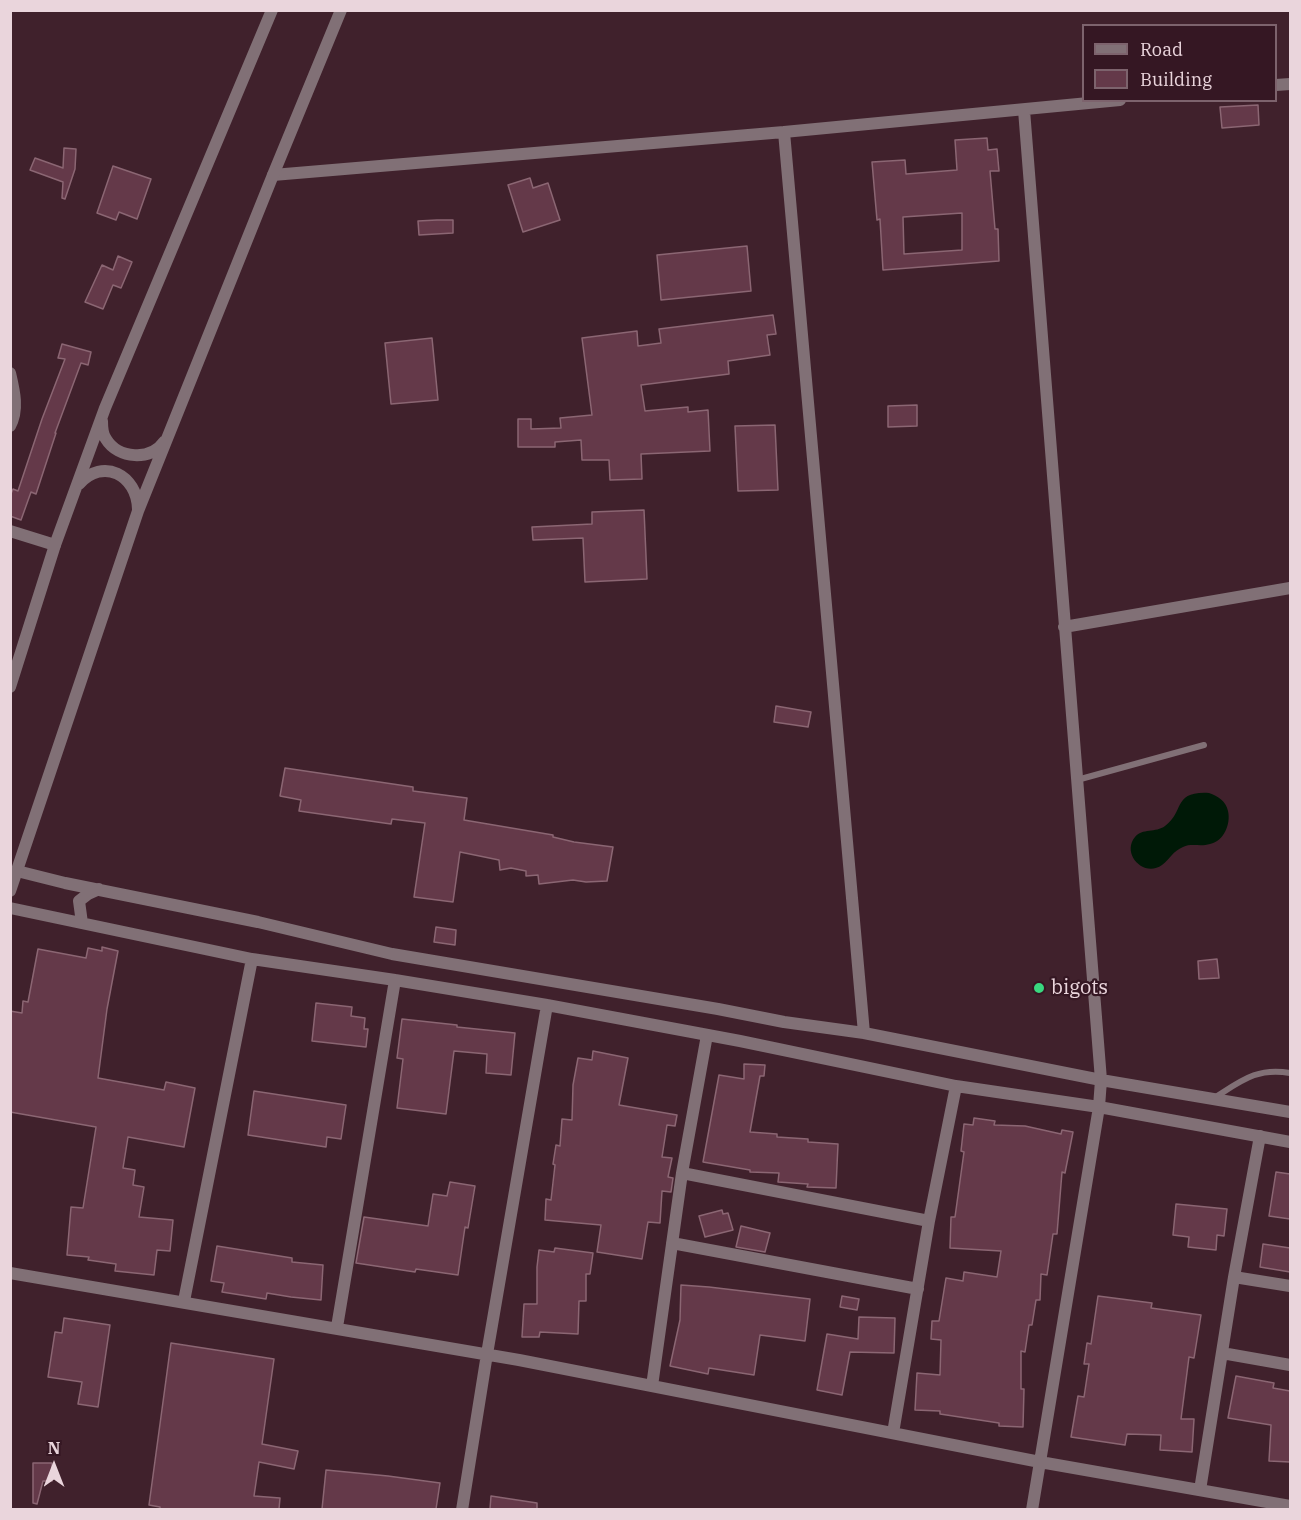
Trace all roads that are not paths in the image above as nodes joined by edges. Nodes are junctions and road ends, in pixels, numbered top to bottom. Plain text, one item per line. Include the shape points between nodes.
1 (272, 10) edge
2 (341, 10) edge
3 (1101, 102) edge
4 (1024, 110) junction
5 (784, 132) junction
6 (273, 175) junction
7 (10, 373) edge
8 (105, 408) junction
9 (10, 426) edge
10 (168, 436) junction
11 (76, 488) junction
12 (138, 511) junction
13 (10, 531) edge
14 (56, 545) junction
15 (1290, 588) edge
16 (1064, 627) junction
17 (10, 687) edge
18 (1204, 745) dead end
19 (1076, 780) junction
20 (17, 871) junction
21 (99, 889) junction
22 (10, 891) edge
23 (10, 908) edge
24 (82, 923) junction
25 (252, 958) junction
26 (395, 980) junction
27 (547, 1005) junction
28 (864, 1033) junction
29 (707, 1035) junction
30 (1290, 1073) edge
31 (1101, 1080) junction
32 (956, 1086) junction
33 (1214, 1098) junction
34 (1099, 1107) junction
35 (1290, 1112) edge
36 (1260, 1136) junction
37 (1290, 1142) edge
38 (682, 1173) junction
39 (929, 1221) junction
40 (672, 1243) junction
41 (10, 1273) edge
42 (1234, 1277) junction
43 (1290, 1286) edge
44 (918, 1289) junction
45 (184, 1301) junction
46 (337, 1327) junction
47 (1222, 1353) junction
48 (487, 1354) junction
49 (1290, 1365) edge
50 (652, 1386) junction
51 (893, 1433) junction
52 (1040, 1462) junction
53 (1200, 1490) junction
54 (1290, 1506) edge
55 (462, 1509) edge
56 (1032, 1509) edge

1 - 8 street
2 - 6 street
3 - 4 street
4 - 5 street
4 - 16 street
5 - 6 street
5 - 28 street
6 - 10 street
7 - 9 street via 15,396
8 - 10 street via 102,432 106,441 122,453 152,453
8 - 11 street
10 - 12 street
11 - 12 street via 97,472 116,473 132,484
11 - 14 street
12 - 20 street
13 - 14 street
14 - 17 street
15 - 16 street
16 - 19 street
18 - 19 lane
19 - 31 street
20 - 21 street
20 - 22 street
21 - 24 street via 79,902
21 - 28 street via 392,954
23 - 24 street
24 - 25 street
25 - 26 street
25 - 45 street
26 - 27 street
26 - 46 street
27 - 29 street
27 - 48 street
28 - 31 street
29 - 32 street
29 - 38 street
30 - 33 lane via 1254,1074
31 - 33 street
31 - 34 street
32 - 34 street
32 - 39 street
33 - 35 street
34 - 36 street
34 - 52 street
36 - 37 street
36 - 42 street
38 - 39 street
38 - 40 street
39 - 44 street
40 - 44 street
40 - 50 street
41 - 45 street
42 - 43 street
42 - 47 street
44 - 51 street
45 - 46 street
46 - 48 street
47 - 49 street
47 - 53 street
48 - 50 street
48 - 55 street
50 - 51 street
51 - 52 street
52 - 53 street
52 - 56 street
53 - 54 street

